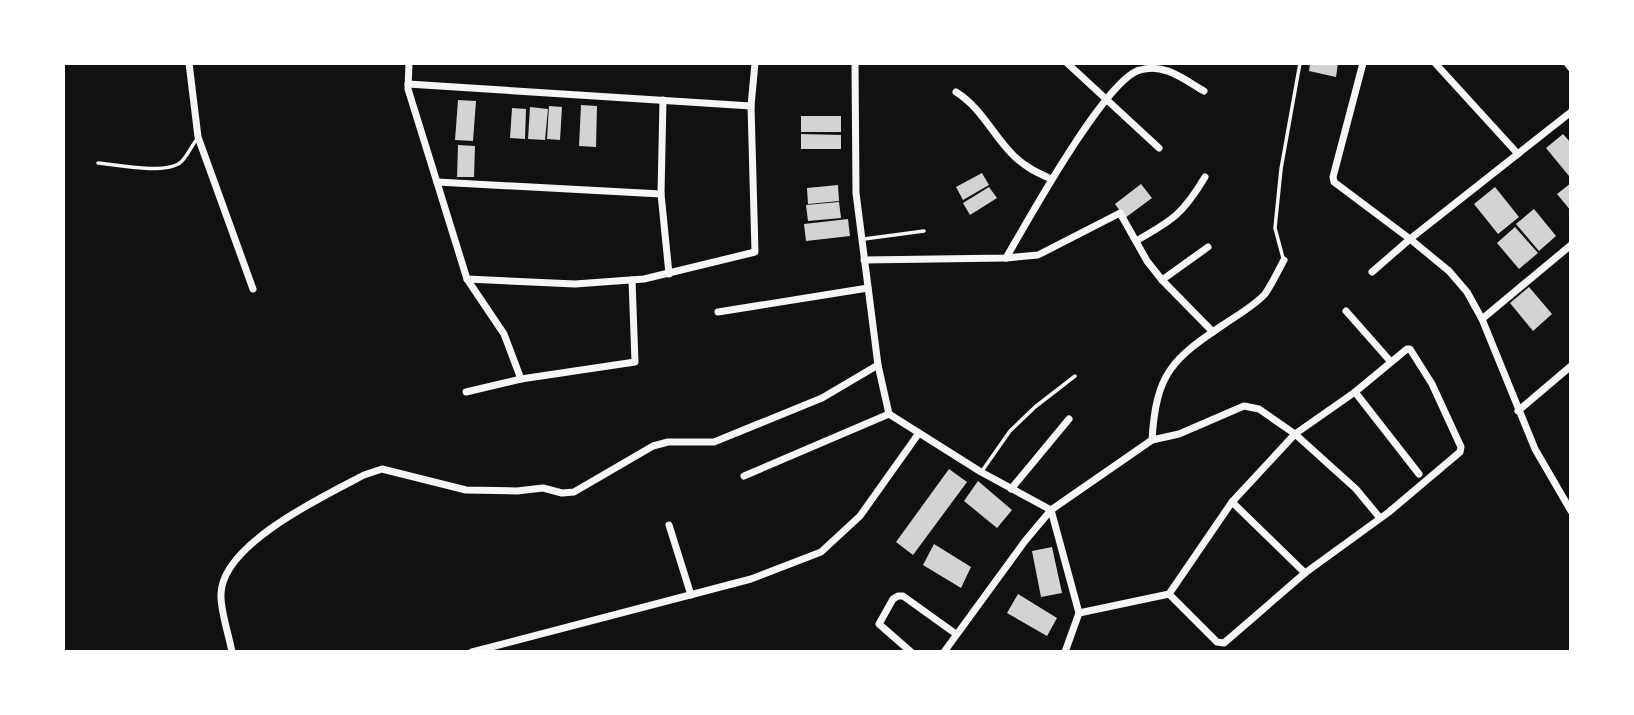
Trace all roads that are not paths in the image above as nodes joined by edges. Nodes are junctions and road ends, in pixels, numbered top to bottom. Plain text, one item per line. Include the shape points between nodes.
1 (189, 63) edge
2 (409, 63) edge
3 (755, 63) edge
4 (855, 63) edge
5 (1067, 63) edge
6 (1300, 63) edge
7 (1363, 63) edge
8 (1435, 63) edge
9 (1567, 63) edge
10 (1167, 66) edge
11 (1571, 68) edge
12 (408, 84) junction
13 (1204, 91) dead end
14 (956, 92) dead end
15 (1107, 99) junction
16 (663, 100) junction
17 (751, 106) junction
18 (1571, 112) edge
19 (198, 137) junction
20 (1159, 148) dead end
21 (1518, 155) junction
22 (98, 163) dead end
23 (1205, 177) dead end
24 (1051, 179) junction
25 (437, 182) junction
26 (661, 194) junction
27 (924, 231) dead end
28 (862, 239) junction
29 (1410, 239) junction
30 (1136, 241) junction
31 (1571, 245) edge
32 (1208, 247) dead end
33 (1006, 258) junction
34 (864, 260) junction
35 (1284, 260) joint
36 (1372, 272) dead end
37 (668, 274) junction
38 (467, 279) junction
39 (632, 280) junction
40 (1162, 280) junction
41 (868, 288) junction
42 (253, 289) dead end
43 (1346, 311) dead end
44 (718, 312) dead end
45 (1482, 319) junction
46 (1213, 332) junction
47 (1391, 362) junction
48 (878, 365) junction
49 (1571, 366) edge
50 (1075, 376) dead end
51 (521, 379) junction
52 (466, 392) dead end
53 (1355, 392) junction
54 (1518, 411) junction
55 (889, 414) junction
56 (1069, 419) dead end
57 (919, 433) junction
58 (1294, 434) junction
59 (1152, 440) junction
60 (981, 472) junction
61 (1419, 474) dead end
62 (744, 476) dead end
63 (1011, 489) junction
64 (1568, 499) edge
65 (1232, 502) junction
66 (1051, 510) junction
67 (1571, 511) edge
68 (1380, 518) junction
69 (669, 525) dead end
70 (1306, 573) junction
71 (1170, 594) junction
72 (691, 595) junction
73 (1079, 613) junction
74 (957, 634) junction
75 (232, 652) edge
76 (472, 652) edge
77 (911, 652) edge
78 (944, 652) edge
79 (1065, 652) edge

1 - 19 street
2 - 12 street
3 - 17 street
4 - 28 street via 856,193
5 - 15 street
6 - 35 lane via 1280,169 1275,228
7 - 29 street via 1334,182
8 - 21 street
9 - 11 street
10 - 13 street
10 - 15 street via 1136,70
12 - 16 street
12 - 25 street
14 - 24 street via 982,114 1012,155
15 - 20 street
15 - 24 street
16 - 17 street
16 - 26 street
17 - 37 street via 755,252
18 - 21 street
19 - 22 lane via 181,162 170,167
19 - 42 street
21 - 29 street
23 - 30 street via 1189,204
24 - 33 street
25 - 26 street
25 - 38 street
26 - 37 street
27 - 28 lane
28 - 34 street
29 - 36 street
29 - 45 street via 1459,282
30 - 33 street via 1120,213 1038,255
30 - 40 street
31 - 45 street
32 - 40 street
33 - 34 street
34 - 41 street
35 - 46 street via 1264,294
37 - 39 street
38 - 39 street via 575,284
38 - 51 street via 504,334
39 - 51 street via 635,362
40 - 46 street
41 - 44 street
41 - 48 street
43 - 47 street
45 - 54 street
46 - 59 street via 1179,358 1163,378
47 - 53 street
47 - 68 street via 1410,349 1461,447
48 - 55 street
48 - 75 street via 822,398 714,442 653,446 574,492 466,490 382,469 364,475 254,540 236,558 220,594
49 - 54 street
50 - 60 lane via 1010,431
51 - 52 street
53 - 58 street
53 - 61 street
54 - 64 street via 1535,449
55 - 57 street
55 - 62 street
56 - 63 street
57 - 60 street
57 - 72 street via 860,516 821,552 751,579
58 - 59 street via 1259,409 1244,406 1180,434
58 - 65 street
58 - 68 street via 1356,489
59 - 66 street
60 - 63 street
63 - 66 street
64 - 67 street
65 - 70 street
65 - 71 street
66 - 73 street
66 - 74 street
68 - 70 street
69 - 72 street
70 - 71 street via 1224,643 1217,642
71 - 73 street
72 - 76 street
73 - 79 street
74 - 77 street via 898,596 878,624
74 - 78 street

